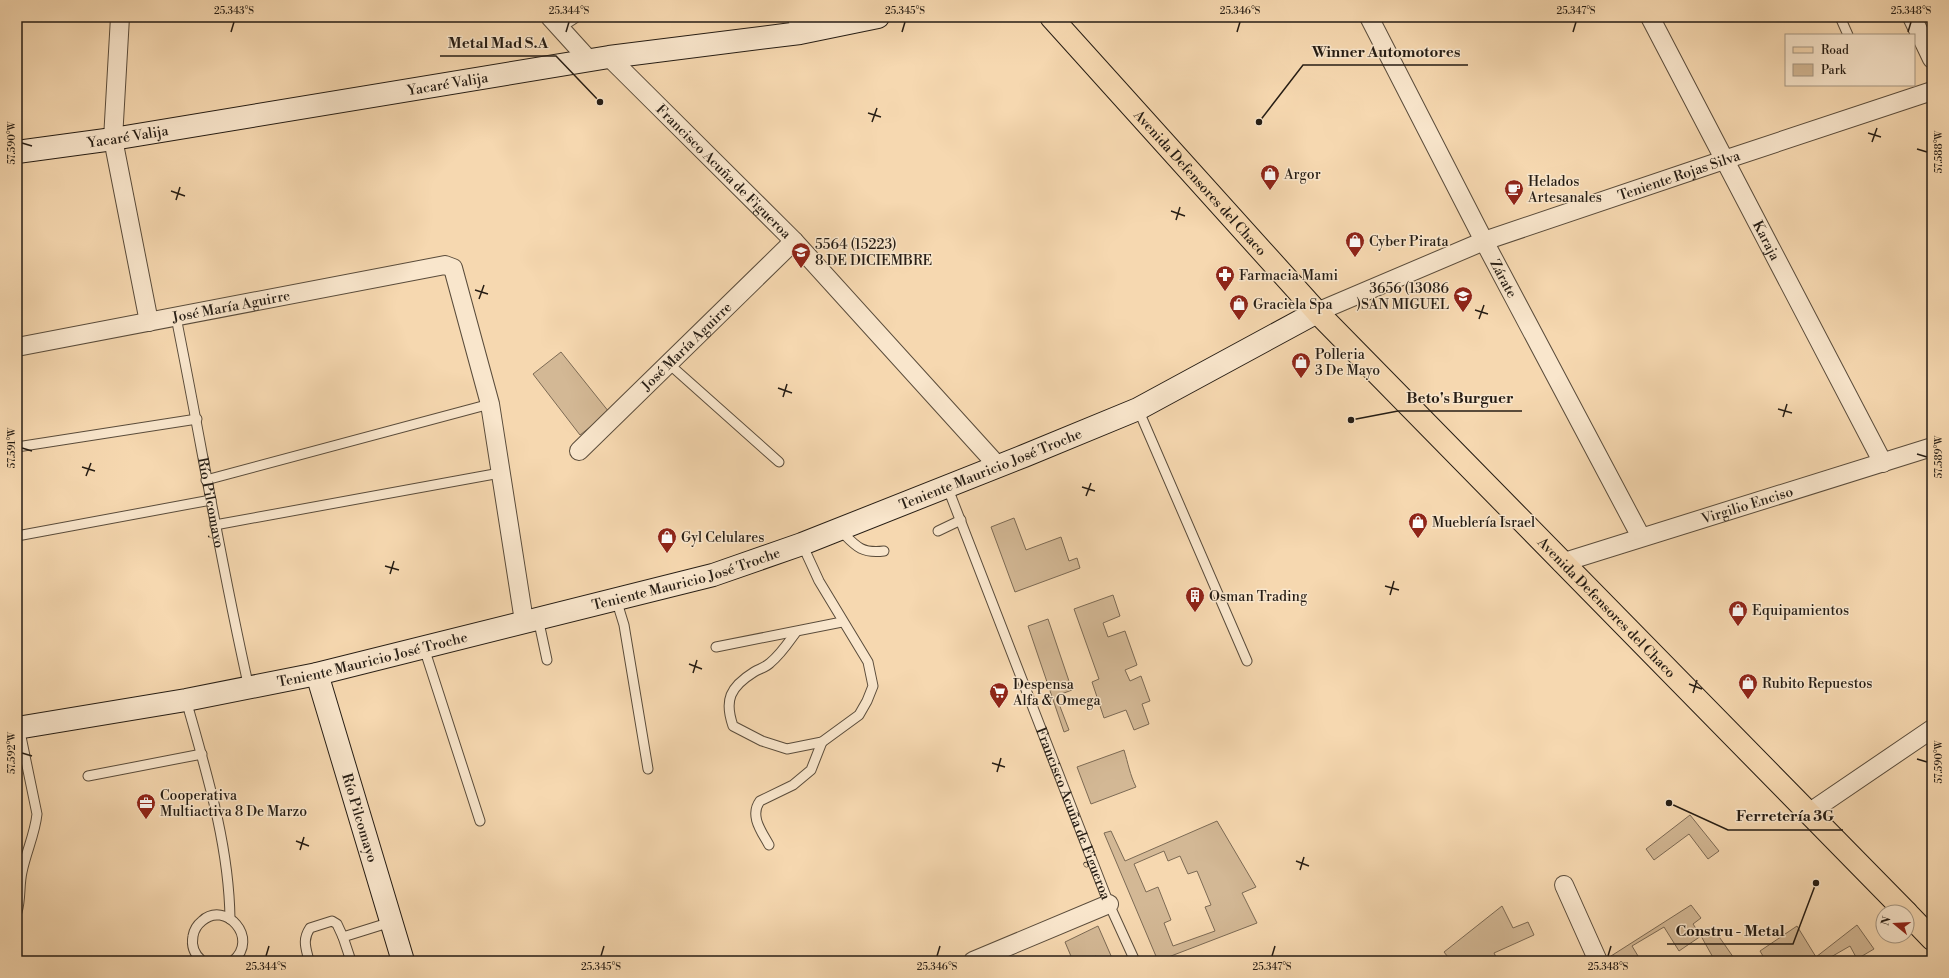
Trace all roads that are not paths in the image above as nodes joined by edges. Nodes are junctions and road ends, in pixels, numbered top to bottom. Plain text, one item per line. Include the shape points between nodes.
1 (120, 17) edge
2 (577, 17) edge
3 (878, 17) edge
4 (1051, 17) edge
5 (1368, 17) edge
6 (1650, 17) edge
7 (1840, 17) edge
8 (1912, 17) edge
9 (555, 22) edge
10 (795, 25) edge
11 (1848, 34) edge
12 (599, 58) junction
13 (1932, 59) edge
14 (1932, 91) edge
15 (113, 139) junction
16 (17, 152) edge
17 (1724, 160) junction
18 (794, 241) junction
19 (1484, 241) junction
20 (1317, 312) junction
21 (176, 317) junction
22 (149, 322) junction
23 (17, 347) edge
24 (668, 364) junction
25 (490, 404) junction
26 (1138, 409) junction
27 (197, 419) junction
28 (17, 447) edge
29 (1932, 447) edge
30 (579, 451) dead end
31 (779, 462) dead end
32 (1883, 463) junction
33 (998, 466) junction
34 (500, 473) junction
35 (206, 480) junction
36 (947, 486) junction
37 (211, 500) junction
38 (961, 520) junction
39 (215, 525) junction
40 (838, 528) junction
41 (938, 531) dead end
42 (17, 536) edge
43 (1641, 537) junction
44 (802, 544) junction
45 (884, 551) dead end
46 (1561, 563) junction
47 (616, 598) junction
48 (531, 620) junction
49 (842, 622) junction
50 (796, 632) junction
51 (716, 647) dead end
52 (424, 648) junction
53 (547, 660) dead end
54 (1247, 661) dead end
55 (317, 674) junction
56 (250, 688) junction
57 (186, 700) junction
58 (18, 725) edge
59 (1932, 728) edge
60 (822, 742) junction
61 (202, 754) junction
62 (648, 769) dead end
63 (88, 776) dead end
64 (1810, 812) junction
65 (480, 821) dead end
66 (769, 845) dead end
67 (1564, 885) dead end
68 (1109, 904) junction
69 (1899, 904) edge
70 (17, 912) edge
71 (230, 919) junction
72 (1915, 921) edge
73 (391, 922) junction
74 (343, 937) junction
75 (1932, 939) edge
76 (202, 961) edge
77 (233, 961) edge
78 (309, 961) edge
79 (351, 961) edge
80 (403, 961) edge
81 (973, 961) edge
82 (1135, 961) edge
83 (1598, 961) edge

1 - 15 street
2 - 9 lane
3 - 10 street, Yacaré Valija
4 - 20 main road, Avenida Defensores del Chaco
5 - 19 street, Zárate
6 - 17 street, Karaja
7 - 11 lane
8 - 13 street
9 - 12 street, Francisco Acuña de Figueroa
10 - 12 street, Yacaré Valija
12 - 15 street, Yacaré Valija
12 - 18 street, Francisco Acuña de Figueroa
14 - 17 street, Teniente Rojas Silva
15 - 16 street, Yacaré Valija
15 - 22 street
17 - 19 street, Teniente Rojas Silva
17 - 32 street, Karaja
18 - 24 street, José María Aguirre
18 - 33 street, Francisco Acuña de Figueroa
19 - 20 street, Teniente Rojas Silva
19 - 43 street, Zárate
20 - 26 street, Teniente Mauricio José Troche
20 - 46 main road, Avenida Defensores del Chaco
21 - 22 street, José María Aguirre
21 - 25 street, José María Aguirre via 445,265 453,268 456,277
21 - 27 lane, Río Pilcomayo
22 - 23 street, José María Aguirre
24 - 30 street, José María Aguirre
24 - 31 lane
25 - 34 street
25 - 35 lane
26 - 33 street, Teniente Mauricio José Troche
26 - 54 lane
27 - 28 lane
27 - 35 lane, Río Pilcomayo
29 - 32 street, Virgilio Enciso
32 - 43 street, Virgilio Enciso
33 - 36 street, Teniente Mauricio José Troche
34 - 39 lane
34 - 48 street
35 - 37 lane, Río Pilcomayo
36 - 38 lane, Francisco Acuña de Figueroa
36 - 40 street, Teniente Mauricio José Troche
37 - 39 lane, Río Pilcomayo
37 - 42 lane
38 - 41 lane
38 - 68 lane, Francisco Acuña de Figueroa
39 - 56 lane, Río Pilcomayo via 234,625
40 - 44 street, Teniente Mauricio José Troche
40 - 45 lane via 857,547 871,553
43 - 46 street, Virgilio Enciso
44 - 47 street, Teniente Mauricio José Troche via 713,575
44 - 49 lane
46 - 64 main road, Avenida Defensores del Chaco
47 - 48 street, Teniente Mauricio José Troche
47 - 62 lane via 624,625
48 - 52 street, Teniente Mauricio José Troche
48 - 53 lane
49 - 50 lane
49 - 60 lane via 868,662 873,686 859,715
50 - 51 lane
50 - 60 lane via 769,664 738,683 729,698 729,713 733,726 762,741 787,749
52 - 55 street, Teniente Mauricio José Troche
52 - 65 lane
55 - 56 street, Teniente Mauricio José Troche
55 - 73 street, Río Pilcomayo
56 - 57 street, Teniente Mauricio José Troche
57 - 58 street, Teniente Mauricio José Troche
57 - 61 lane
58 - 70 lane via 37,814 36,826 23,868
59 - 64 street
60 - 66 lane via 811,770 793,785 760,801 757,805 755,811 758,824
61 - 63 lane
61 - 71 lane via 230,889
64 - 69 main road, Avenida Defensores del Chaco
67 - 83 street
68 - 81 street
68 - 82 lane, Francisco Acuña de Figueroa
71 - 76 lane via 222,916 204,919 193,932 194,950
71 - 77 lane via 242,932 243,940 242,950
72 - 75 main road, Avenida Defensores del Chaco
73 - 74 lane
73 - 80 street, Río Pilcomayo
74 - 78 lane via 338,924 332,921 310,928 304,943
74 - 79 lane

